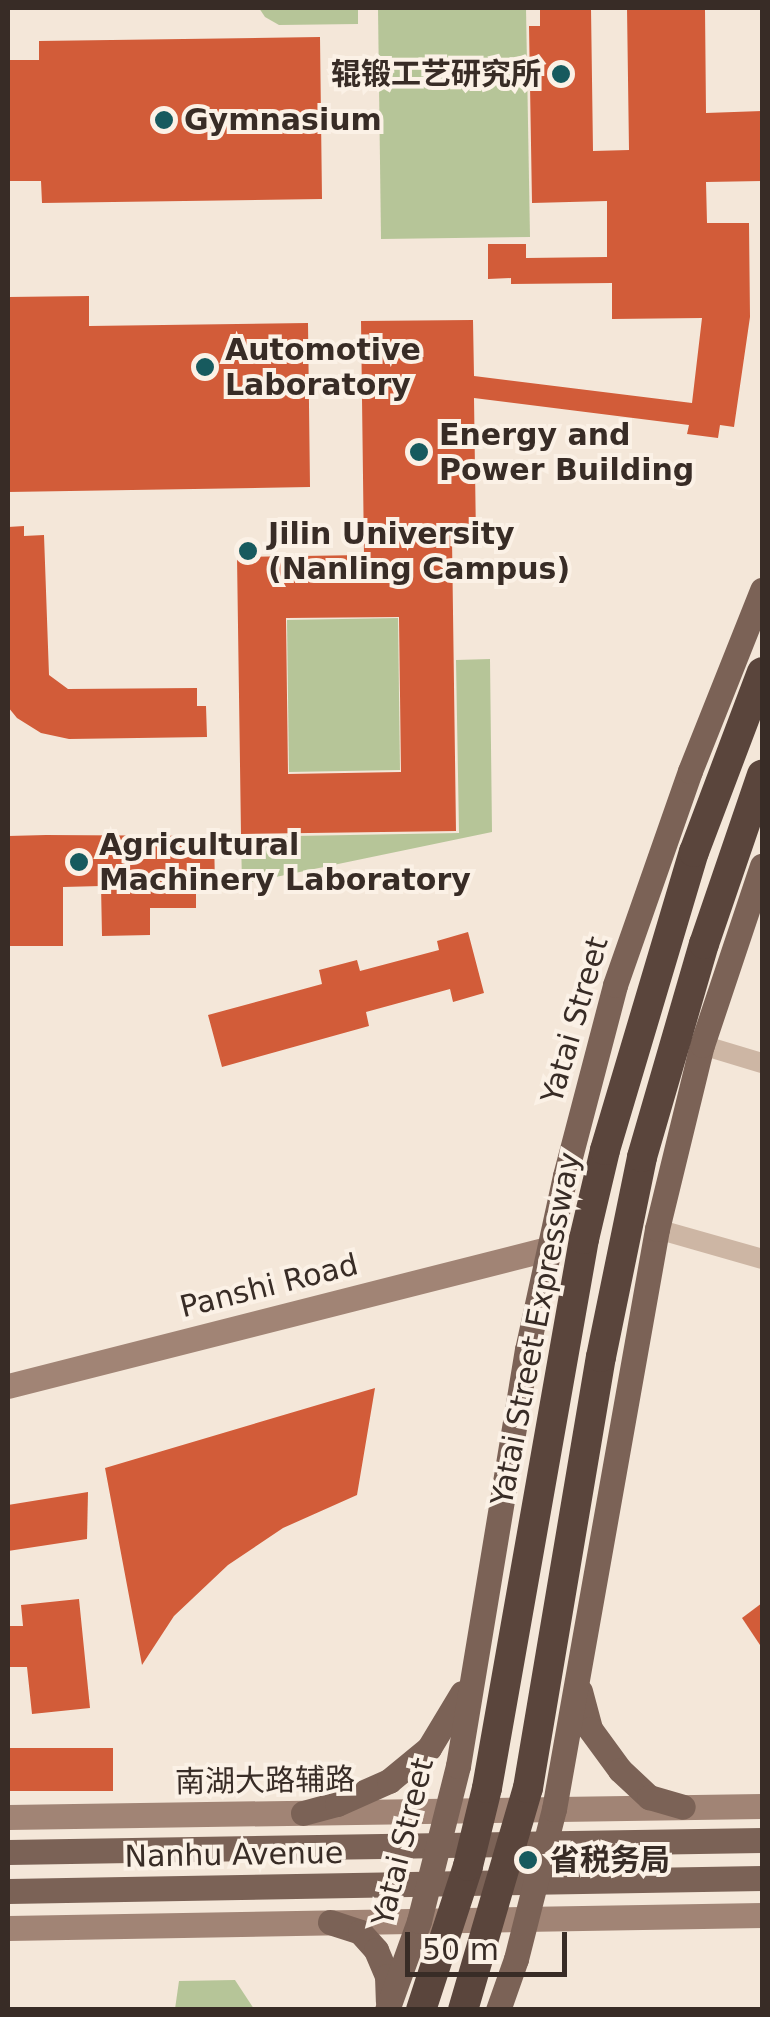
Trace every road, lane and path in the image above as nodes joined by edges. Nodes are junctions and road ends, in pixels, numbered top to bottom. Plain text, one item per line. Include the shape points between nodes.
1 (762, 590) edge
2 (762, 672) edge
3 (762, 775) edge
4 (762, 866) edge
5 (702, 1045) junction
6 (762, 1064) edge
7 (657, 1229) junction
8 (547, 1250) junction
9 (762, 1259) edge
10 (8, 1386) edge
11 (475, 1666) junction
12 (578, 1682) junction
13 (762, 1806) edge
14 (683, 1807) junction
15 (554, 1809) junction
16 (448, 1810) junction
17 (303, 1813) junction
18 (8, 1817) edge
19 (762, 1840) edge
20 (547, 1843) junction
21 (440, 1845) junction
22 (8, 1852) edge
23 (762, 1878) edge
24 (538, 1882) junction
25 (429, 1884) junction
26 (8, 1891) edge
27 (762, 1915) edge
28 (528, 1919) junction
29 (419, 1921) junction
30 (330, 1922) junction
31 (8, 1928) edge
32 (387, 2009) edge
33 (422, 2010) edge
34 (463, 2010) edge
35 (498, 2010) edge

1 - 8 main road, Yatai Street via 616,985
2 - 33 highway, Yatai Street Expressway, bridge via 672,918 605,1150 487,1788
3 - 34 highway, bridge via 642,1157 528,1788
4 - 5 main road
5 - 6 street
5 - 7 main road
7 - 9 street
7 - 12 main road
8 - 10 street, Panshi Road
8 - 11 main road, Yatai Street
11 - 16 main road, Yatai Street
11 - 17 main road via 445,1726 410,1765 365,1793
12 - 14 main road via 590,1729 620,1770 649,1797
12 - 15 main road
13 - 14 street, 南湖大路辅路
14 - 15 street, 南湖大路辅路
15 - 16 street, 南湖大路辅路
15 - 20 main road
16 - 17 street, 南湖大路辅路
16 - 21 main road, Yatai Street
17 - 18 street, 南湖大路辅路
19 - 20 main road, Nanhu Avenue
20 - 21 main road, Nanhu Avenue
20 - 24 main road
21 - 22 main road, Nanhu Avenue
21 - 25 main road, Yatai Street
23 - 24 main road, Nanhu Avenue
24 - 25 main road, Nanhu Avenue
24 - 28 main road
25 - 26 main road, Nanhu Avenue
25 - 29 main road, Yatai Street
27 - 28 street
28 - 29 street
28 - 35 main road
29 - 30 street
29 - 32 main road, Yatai Street
30 - 31 street
30 - 32 main road via 360,1932 376,1950 387,1976

